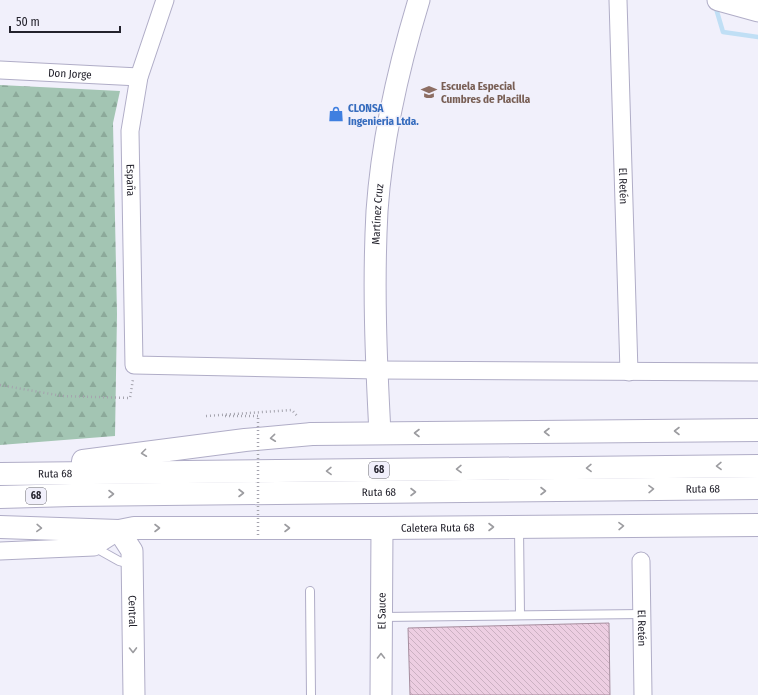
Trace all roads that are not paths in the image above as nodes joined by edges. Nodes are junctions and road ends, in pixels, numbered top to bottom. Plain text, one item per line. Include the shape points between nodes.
1 (165, 0) edge
2 (419, 0) edge
3 (618, 0) edge
4 (722, 1) edge
5 (758, 11) edge
6 (0, 70) edge
7 (139, 77) junction
8 (377, 370) junction
9 (629, 372) junction
10 (758, 372) edge
11 (758, 430) edge
12 (380, 433) junction
13 (758, 466) edge
14 (0, 473) edge
15 (758, 488) edge
16 (0, 497) edge
17 (758, 525) edge
18 (0, 527) edge
19 (519, 527) junction
20 (382, 528) junction
21 (118, 531) junction
22 (94, 547) junction
23 (0, 551) edge
24 (641, 560) dead end
25 (132, 565) junction
26 (310, 591) dead end
27 (643, 614) junction
28 (520, 615) junction
29 (381, 617) junction
30 (134, 695) edge
31 (311, 695) edge
32 (381, 695) edge
33 (643, 695) edge

1 - 7 street, España
2 - 8 street, Martínez Cruz via 396,86 381,170 376,251
3 - 9 street, El Retén
4 - 5 street
6 - 7 street, Don Jorge
7 - 8 street, España via 130,131 134,365
8 - 9 street
8 - 12 street, Martínez Cruz
9 - 10 street
11 -> 12 main road
12 -> 14 main road via 312,434 246,440
13 -> 14 main road, Ruta 68 / 68
16 -> 15 main road, Ruta 68 / 68 via 80,494
19 -> 17 main road, Caletera Ruta 68
18 -> 21 main road, Caletera Ruta 68
20 -> 19 main road, Caletera Ruta 68
19 - 28 lane
21 -> 20 main road, Caletera Ruta 68 via 134,528
20 - 29 street, El Sauce
21 - 22 street
21 - 25 street, Central via 132,551
22 - 23 street
22 - 25 lane
24 - 27 street, El Retén
25 -> 30 street, Central
26 - 31 lane
27 - 28 lane
27 - 33 street, El Retén
28 - 29 lane
32 -> 29 street, El Sauce

